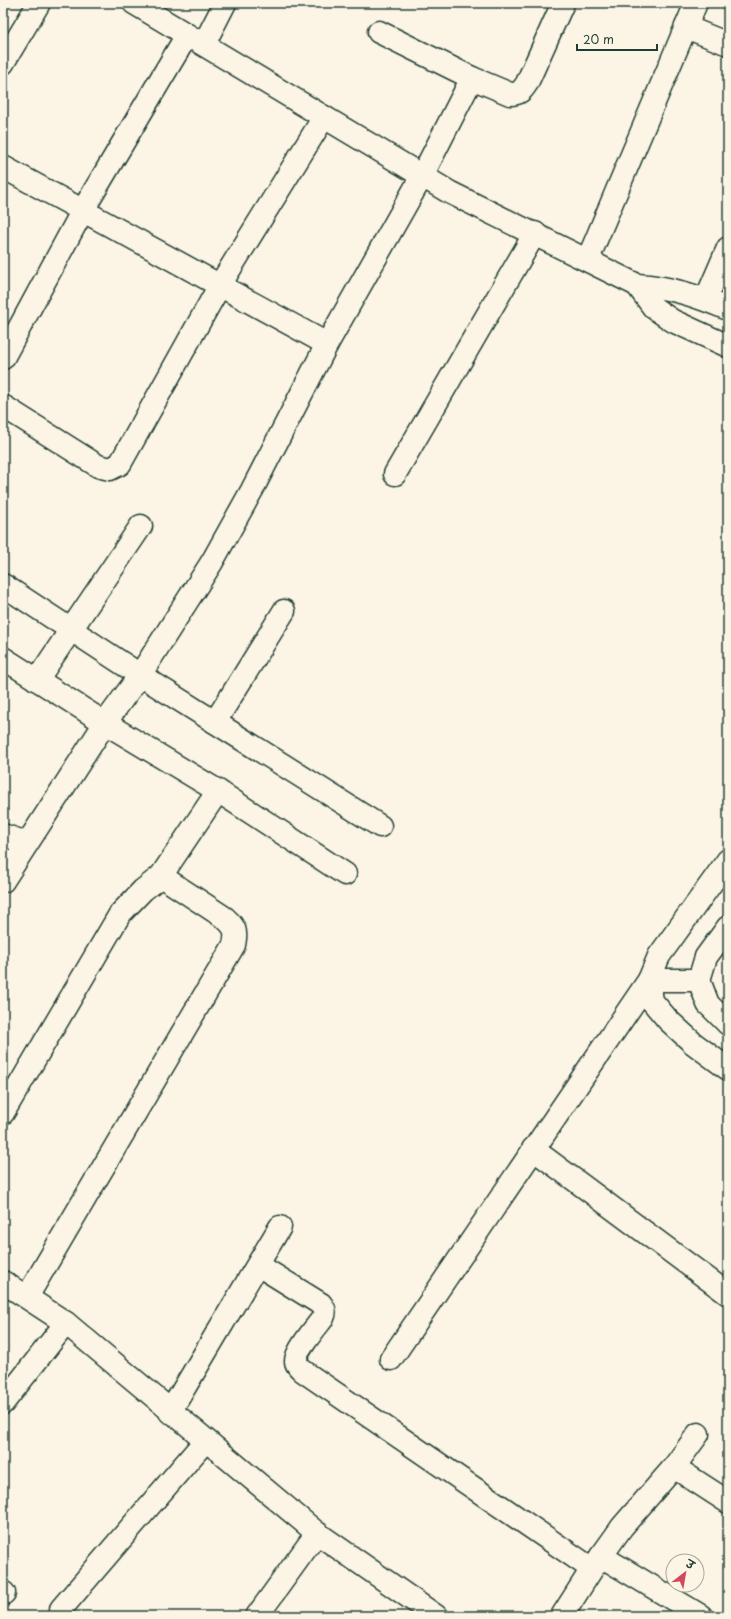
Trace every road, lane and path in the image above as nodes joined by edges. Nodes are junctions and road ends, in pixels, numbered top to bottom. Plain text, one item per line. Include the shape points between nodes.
1 (39, 3) edge
2 (134, 3) edge
3 (225, 3) edge
4 (563, 3) edge
5 (696, 3) edge
6 (686, 27) junction
7 (378, 32) dead end
8 (195, 40) junction
9 (728, 44) edge
10 (3, 63) edge
11 (472, 78) junction
12 (324, 117) junction
13 (3, 167) edge
14 (422, 176) junction
15 (83, 210) junction
16 (535, 233) junction
17 (728, 248) edge
18 (588, 259) junction
19 (220, 285) junction
20 (637, 285) junction
21 (706, 300) junction
22 (728, 309) edge
23 (327, 344) junction
24 (728, 346) edge
25 (3, 358) edge
26 (3, 406) edge
27 (394, 474) dead end
28 (141, 526) dead end
29 (3, 585) edge
30 (284, 611) dead end
31 (71, 630) junction
32 (3, 658) edge
33 (140, 675) junction
34 (38, 680) junction
35 (215, 722) junction
36 (104, 723) junction
37 (218, 792) junction
38 (380, 826) dead end
39 (3, 835) edge
40 (27, 843) junction
41 (728, 860) edge
42 (345, 874) dead end
43 (161, 876) junction
44 (3, 881) edge
45 (728, 927) edge
46 (649, 980) junction
47 (699, 980) junction
48 (728, 1024) edge
49 (728, 1069) edge
50 (3, 1113) edge
51 (533, 1149) junction
52 (280, 1227) dead end
53 (258, 1265) junction
54 (3, 1282) edge
55 (728, 1294) edge
56 (27, 1297) junction
57 (66, 1323) junction
58 (391, 1359) dead end
59 (3, 1402) edge
60 (170, 1412) junction
61 (698, 1434) dead end
62 (205, 1441) junction
63 (674, 1467) junction
64 (728, 1502) edge
65 (317, 1533) junction
66 (596, 1562) junction
67 (61, 1609) dead end
68 (257, 1616) edge
69 (436, 1616) edge
70 (562, 1616) edge
71 (701, 1616) edge

1 - 10 street
2 - 8 street
3 - 8 street
4 - 11 street via 522,91 510,94
5 - 6 street
6 - 9 street
6 - 18 street
7 - 11 street
8 - 12 street
8 - 15 street
11 - 14 street
12 - 14 street
12 - 19 street
13 - 15 street
14 - 16 street via 448,192
14 - 23 street
15 - 19 street
15 - 25 street
16 - 18 street
16 - 27 street
17 - 21 street
18 - 20 street
19 - 23 street
19 - 26 street via 120,464 110,469 98,466
20 - 21 street via 660,286
20 - 24 street via 654,308 673,321
21 - 22 street
23 - 33 street via 219,549
28 - 31 street
29 - 31 street
30 - 35 street
31 - 33 street
31 - 34 street
32 - 34 street
33 - 35 street
33 - 36 street
34 - 36 street
35 - 38 street
36 - 37 street
36 - 40 street
37 - 42 street
37 - 43 street
39 - 40 street
40 - 44 street
41 - 46 street via 659,956
43 - 50 street via 120,914
43 - 56 street via 232,924 236,935 234,945
45 - 47 street via 706,957
46 - 47 street
46 - 49 street via 652,1001 668,1020 693,1043
46 - 51 street
47 - 48 street via 708,1004
51 - 55 street
51 - 58 street
52 - 53 street
53 - 60 street
53 - 66 street via 325,1308 324,1318 295,1360 303,1371
54 - 56 street
56 - 57 street
57 - 59 street
57 - 60 street
60 - 62 street
61 - 63 street
62 - 65 street
62 - 67 street
63 - 64 street
63 - 66 street via 622,1527
65 - 68 street
65 - 69 street
66 - 70 street
66 - 71 street

